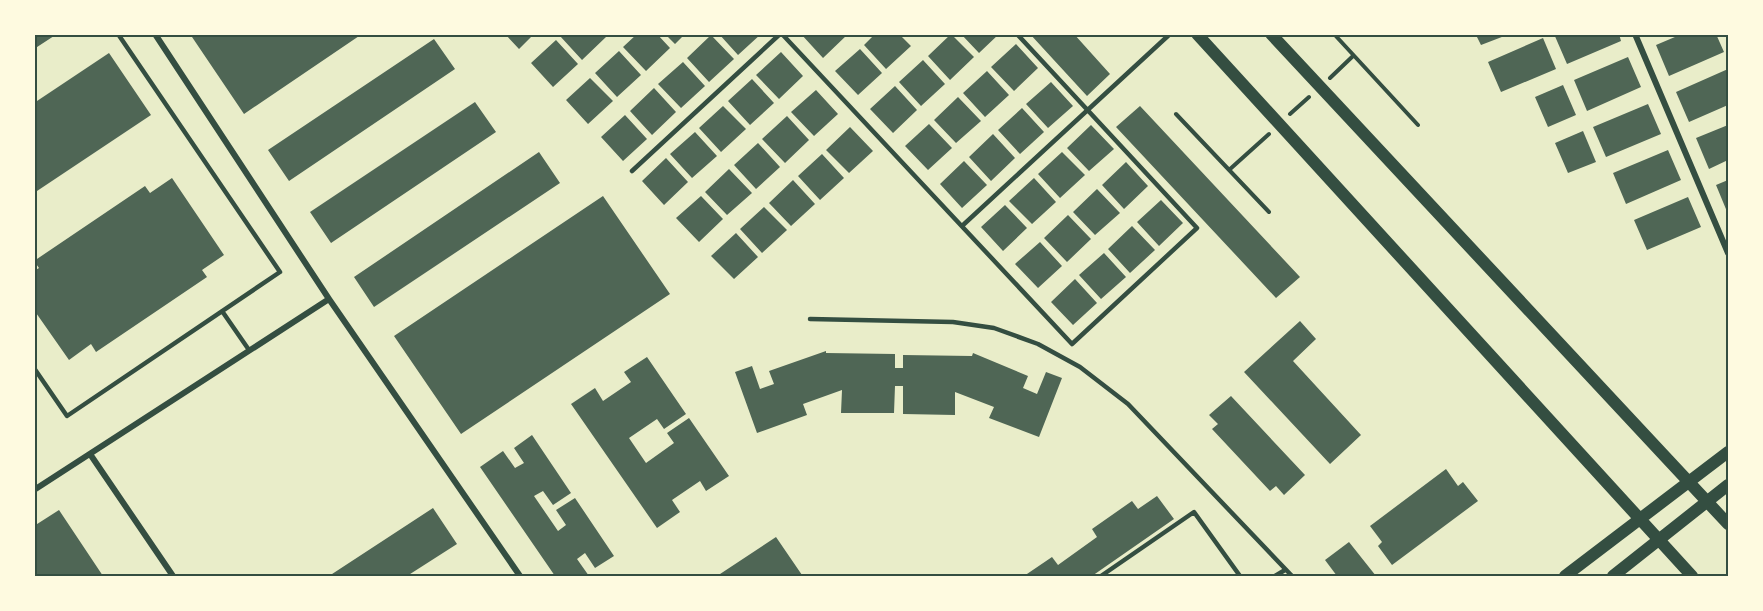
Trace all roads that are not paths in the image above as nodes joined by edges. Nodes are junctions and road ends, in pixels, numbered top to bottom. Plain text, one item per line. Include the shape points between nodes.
1 (118, 34) edge
2 (155, 34) edge
3 (781, 34) edge
4 (1017, 34) edge
5 (1170, 34) edge
6 (1197, 34) edge
7 (1270, 34) edge
8 (1635, 34) edge
9 (1087, 110) junction
10 (632, 171) dead end
11 (962, 226) junction
12 (1728, 253) edge
13 (329, 298) junction
14 (222, 311) junction
15 (810, 319) dead end
16 (249, 350) junction
17 (34, 368) edge
18 (1728, 452) edge
19 (90, 454) junction
20 (1689, 483) junction
21 (1728, 485) edge
22 (34, 490) edge
23 (1707, 502) junction
24 (1639, 520) junction
25 (1728, 524) edge
26 (1658, 540) junction
27 (1285, 570) junction
28 (173, 576) edge
29 (520, 576) edge
30 (1101, 576) edge
31 (1240, 576) edge
32 (1275, 576) edge
33 (1292, 576) edge
34 (1565, 576) edge
35 (1613, 576) edge
36 (1692, 576) edge

1 - 14 lane via 280,272
2 - 13 street
3 - 10 lane
3 - 11 lane
4 - 9 lane
5 - 9 lane
6 - 24 main road
7 - 20 main road
8 - 12 street
9 - 11 lane
9 - 11 lane via 1197,228 1072,344
13 - 16 street
13 - 29 street
14 - 16 lane
14 - 17 lane via 67,416
15 - 27 lane via 953,322 994,328 1038,344 1080,367 1128,404
16 - 19 street
18 - 20 main road
19 - 22 street
19 - 28 street
20 - 23 main road
20 - 24 main road
21 - 23 main road
23 - 25 main road
23 - 26 main road
24 - 26 main road
24 - 34 main road
26 - 35 main road
26 - 36 main road
27 - 32 lane
27 - 33 lane
30 - 31 lane via 1194,512

